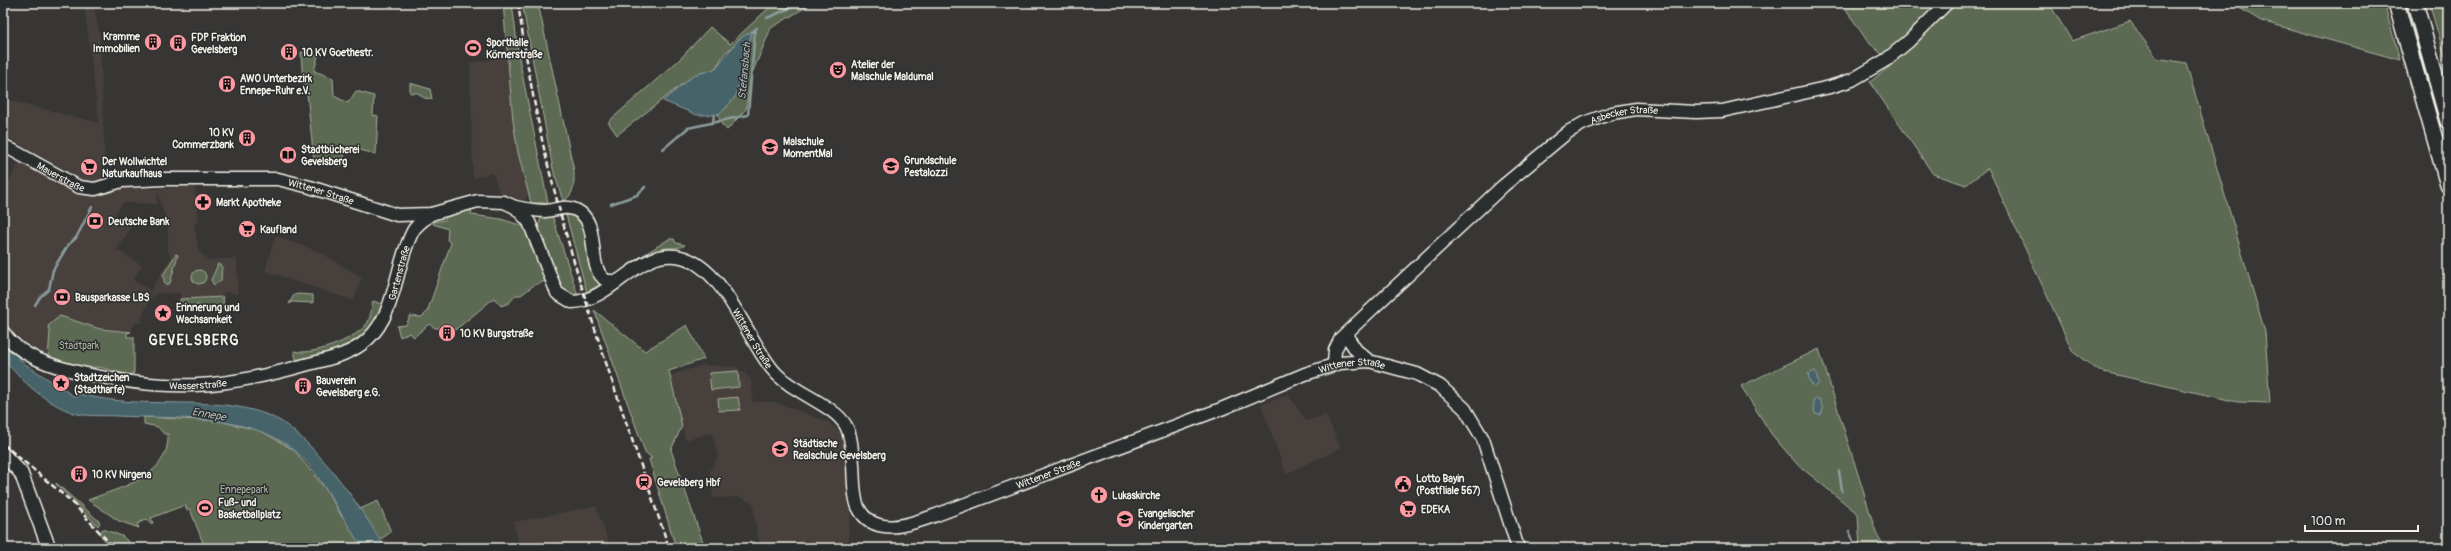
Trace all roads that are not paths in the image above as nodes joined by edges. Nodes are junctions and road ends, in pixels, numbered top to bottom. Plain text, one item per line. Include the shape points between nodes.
1 (1947, 3) edge
2 (2396, 3) edge
3 (2415, 3) edge
4 (2448, 121) edge
5 (3, 145) edge
6 (122, 181) joint
7 (2448, 185) edge
8 (515, 207) junction
9 (547, 211) junction
10 (431, 214) junction
11 (397, 215) junction
12 (533, 229) junction
13 (413, 231) junction
14 (604, 280) junction
15 (618, 281) junction
16 (592, 296) junction
17 (384, 315) joint
18 (3, 332) edge
19 (1349, 335) junction
20 (1369, 361) junction
21 (1340, 363) junction
22 (3, 454) edge
23 (49, 548) edge
24 (1518, 548) edge

1 - 19 main road, Asbecker Straße via 1909,41 1872,70 1837,85 1722,111 1636,109 1612,113 1584,123 1568,132 1504,186 1372,308
2 - 7 highway
3 - 4 highway
5 - 6 main road, Mauerstraße via 85,189 95,189
6 - 11 main road, Wittener Straße via 278,180 310,187
8 - 9 main road, Wittener Straße
8 - 10 main road, Wittener Straße via 504,202 486,200
8 - 12 main road, Wittener Straße
9 - 12 main road via 537,217
9 - 14 main road, Wittener Straße via 568,208 584,215 591,229 593,250
10 - 11 main road, Wittener Straße
10 - 13 main road, Gartenstraße
11 - 13 main road via 410,223
12 - 16 main road, Wittener Straße via 557,292 572,302
13 - 17 main road, Gartenstraße
14 - 15 main road
14 - 16 main road via 602,287
15 - 16 main road, Wittener Straße
15 - 21 main road, Wittener Straße via 646,262 664,257 685,258 702,269 719,286 766,361 780,378 847,427 858,507 869,519 888,526 907,526 1222,409 1305,374
17 - 18 main road, Wasserstraße via 374,333 351,352 244,381 185,387 135,384 58,368 19,348
19 - 20 main road via 1356,350
19 - 21 main road
20 - 21 main road, Wittener Straße
20 - 24 main road, Wittener Straße via 1417,374 1440,386 1466,409 1484,440
22 - 23 main road via 15,465 23,478

